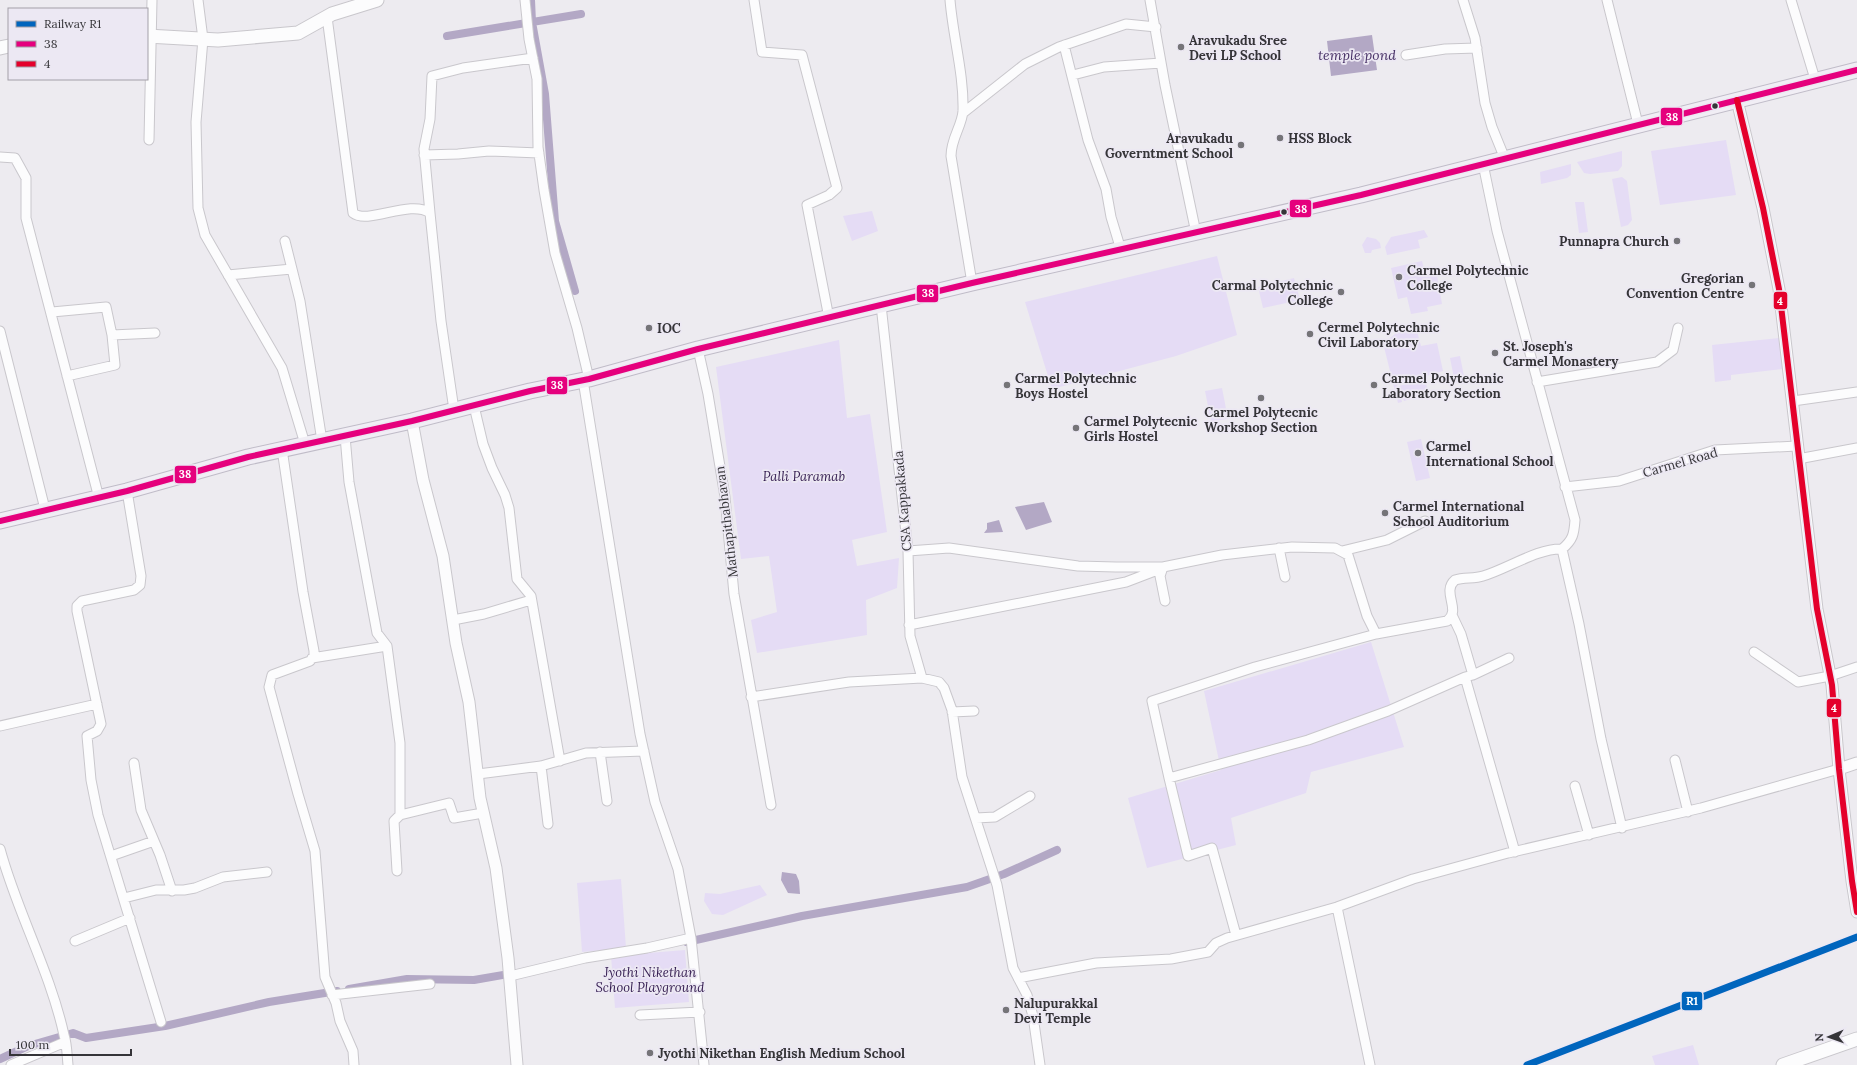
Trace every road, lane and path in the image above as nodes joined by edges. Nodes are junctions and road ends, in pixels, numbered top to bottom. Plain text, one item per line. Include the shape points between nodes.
1 (152, 0) edge
2 (198, 0) edge
3 (376, 0) edge
4 (525, 0) edge
5 (754, 0) edge
6 (950, 0) edge
7 (1150, 0) edge
8 (1463, 0) edge
9 (1608, 0) edge
10 (1791, 0) edge
11 (327, 17) junction
12 (1156, 27) junction
13 (149, 36) edge
14 (202, 39) junction
15 (1064, 45) junction
16 (1477, 48) junction
17 (1406, 55) dead end
18 (532, 58) junction
19 (1162, 63) junction
20 (1857, 70) edge
21 (1073, 75) junction
22 (1815, 79) junction
23 (1737, 100) junction
24 (963, 113) junction
25 (1638, 124) junction
26 (149, 140) dead end
27 (539, 153) junction
28 (424, 155) junction
29 (0, 157) edge
30 (1504, 159) junction
31 (1483, 164) junction
32 (430, 213) junction
33 (1196, 233) junction
34 (285, 241) dead end
35 (1121, 250) junction
36 (292, 269) junction
37 (228, 275) junction
38 (972, 283) junction
39 (881, 305) junction
40 (52, 312) junction
41 (829, 318) junction
42 (1678, 328) dead end
43 (0, 331) edge
44 (155, 333) dead end
45 (112, 335) junction
46 (698, 349) junction
47 (67, 376) junction
48 (586, 379) junction
49 (1537, 382) junction
50 (1857, 392) edge
51 (1793, 401) junction
52 (474, 406) junction
53 (454, 410) junction
54 (412, 421) junction
55 (344, 436) junction
56 (322, 440) junction
57 (305, 444) junction
58 (1797, 446) junction
59 (1857, 448) edge
60 (282, 449) junction
61 (1798, 459) junction
62 (1565, 487) junction
63 (127, 491) junction
64 (99, 498) junction
65 (45, 509) junction
66 (0, 521) edge
67 (1425, 521) dead end
68 (1279, 548) junction
69 (1562, 549) junction
70 (908, 550) junction
71 (1342, 551) junction
72 (1163, 567) junction
73 (1285, 577) dead end
74 (532, 600) junction
75 (1165, 601) dead end
76 (1452, 615) junction
77 (453, 620) junction
78 (909, 625) junction
79 (1376, 634) junction
80 (387, 646) junction
81 (1754, 652) dead end
82 (312, 658) junction
83 (1509, 658) dead end
84 (1857, 667) edge
85 (1469, 676) junction
86 (1830, 676) junction
87 (922, 678) junction
88 (751, 696) junction
89 (97, 704) junction
90 (974, 711) dead end
91 (952, 712) junction
92 (0, 726) edge
93 (644, 751) junction
94 (600, 752) junction
95 (1675, 760) dead end
96 (560, 761) junction
97 (134, 763) dead end
98 (1857, 763) edge
99 (541, 766) junction
100 (1839, 769) junction
101 (478, 774) junction
102 (1169, 778) junction
103 (1575, 786) dead end
104 (1030, 796) dead end
105 (607, 801) dead end
106 (771, 805) dead end
107 (1688, 812) junction
108 (483, 813) junction
109 (400, 815) junction
110 (976, 818) junction
111 (548, 824) dead end
112 (1622, 828) junction
113 (1589, 835) junction
114 (154, 841) junction
115 (0, 849) edge
116 (1515, 852) junction
117 (111, 856) junction
118 (397, 871) dead end
119 (267, 872) dead end
120 (172, 891) junction
121 (124, 898) junction
122 (1337, 907) junction
123 (1857, 912) edge
124 (130, 918) junction
125 (1236, 935) junction
126 (75, 941) dead end
127 (691, 941) junction
128 (509, 974) junction
129 (1018, 978) junction
130 (430, 984) dead end
131 (330, 991) junction
132 (700, 1012) junction
133 (640, 1015) dead end
134 (160, 1019) dead end
135 (1857, 1039) edge
136 (63, 1045) junction
137 (1787, 1064) edge
138 (11, 1065) edge
139 (68, 1065) edge
140 (354, 1065) edge
141 (517, 1065) edge
142 (704, 1065) edge
143 (1040, 1065) edge
144 (1370, 1065) edge

1 - 13 street
2 - 14 street
3 - 11 main road
4 - 18 street
5 - 41 street via 762,52 802,55 837,188 829,195 807,205
6 - 24 street via 962,82
7 - 12 street
8 - 16 street
9 - 25 street
10 - 22 street
11 - 14 main road via 298,33
11 - 32 street via 353,213 361,217 424,209
12 - 15 street via 1126,24
12 - 19 street
13 - 14 main road
13 - 26 street
14 - 37 street via 196,122 198,208 205,235
15 - 21 street
15 - 24 street via 1025,64
16 - 17 street via 1445,49
16 - 30 street via 1485,103
18 - 27 street via 537,79
18 - 28 street via 463,68 432,76 430,119
19 - 21 street via 1104,67
19 - 33 street
20 - 22 highway
21 - 35 street via 1088,140 1106,190
22 - 23 highway
23 - 25 highway
23 - 51 street via 1779,289
24 - 38 street via 952,141 951,156
25 - 30 highway
27 - 28 street via 489,151
27 - 48 street via 555,252 577,328
28 - 32 street
29 - 40 street via 16,158 26,178 26,218
30 - 31 highway
31 - 33 highway
31 - 49 street via 1497,231
32 - 53 street via 440,314
33 - 35 highway
34 - 36 street
35 - 38 highway
36 - 37 street
36 - 56 street via 300,301
37 - 57 street via 282,368
38 - 39 highway
39 - 41 highway
39 - 70 street, CSA Kappakkada
40 - 45 street via 106,308
40 - 47 street
41 - 46 highway
42 - 49 street via 1672,350 1657,362
43 - 65 street
44 - 45 street
45 - 47 street via 115,365
46 - 48 highway
46 - 88 street, Mathapithabhavan via 725,497 734,594
47 - 64 street
48 - 52 highway
48 - 93 street via 613,570
49 - 62 street
50 - 51 street
51 - 58 street
52 - 53 highway
52 - 74 street via 483,444 509,508 517,580
53 - 54 highway
54 - 55 highway
54 - 77 street via 423,480 444,556
55 - 56 highway
55 - 80 street via 348,482 377,634
56 - 57 highway
57 - 60 highway
58 - 61 street
58 - 62 street, Carmel Road via 1715,450 1619,481
59 - 61 street
60 - 63 highway
60 - 82 street via 303,592 313,637
61 - 86 street via 1817,609
62 - 69 street via 1574,520 1574,534 1572,541
63 - 64 highway
63 - 89 street via 141,576 140,585 134,590 82,601 77,606
64 - 65 highway
65 - 66 highway
67 - 71 street via 1387,540
68 - 71 street via 1324,547
68 - 72 street via 1222,555
68 - 73 street
69 - 76 street via 1556,548 1481,577 1455,580 1450,586 1449,594
69 - 112 street
70 - 72 street via 949,548 1078,566
70 - 78 street, CSA Kappakkada
71 - 79 street via 1348,555 1367,616
72 - 75 street via 1160,576
72 - 78 street via 1126,582
74 - 77 street
74 - 96 street
76 - 79 street via 1447,621 1436,624
76 - 85 street via 1461,634
77 - 101 street via 469,702
78 - 87 street, CSA Kappakkada
79 - 102 street via 1255,667 1152,701
80 - 82 street
80 - 109 street via 400,743
81 - 86 street via 1798,682
82 - 131 street via 303,664 277,672 272,676 269,687 315,851 322,957
83 - 85 street
84 - 86 street
85 - 102 street via 1388,711 1308,740
85 - 116 street
86 - 100 street
87 - 88 street via 849,682
87 - 91 street via 939,682 944,688
88 - 106 street, Mathapithabhavan
89 - 92 street
89 - 117 street via 100,729 87,736 87,740 94,794
90 - 91 street
91 - 110 street via 962,777
93 - 94 street
93 - 127 street via 655,802 678,870
94 - 96 street via 586,753
94 - 105 street
95 - 107 street
96 - 99 street
97 - 114 street via 141,810
98 - 100 street
99 - 101 street
99 - 111 street
100 - 107 street
100 - 123 street
101 - 108 street
102 - 125 street via 1188,856 1212,848
103 - 113 street
104 - 110 street via 995,817
107 - 112 street
108 - 109 street via 454,818 449,803
108 - 128 street via 496,868
109 - 118 street via 394,822
110 - 129 street via 997,885 1013,968
112 - 113 street
113 - 116 street
114 - 117 street
114 - 120 street
115 - 136 street via 8,879 51,990 64,1034
116 - 122 street via 1412,880
117 - 121 street
119 - 120 street via 223,877 195,888
120 - 121 street via 156,890
121 - 124 street
122 - 125 street
122 - 144 street
124 - 126 street
124 - 134 street
125 - 129 street via 1216,943 1208,952 1171,959 1096,963
127 - 128 street via 585,958
127 - 132 street
128 - 141 street
129 - 143 street via 1027,995 1033,1016
130 - 131 street
131 - 140 street via 353,1051
132 - 133 street
132 - 142 street
135 - 137 main road
136 - 138 street
136 - 139 street

